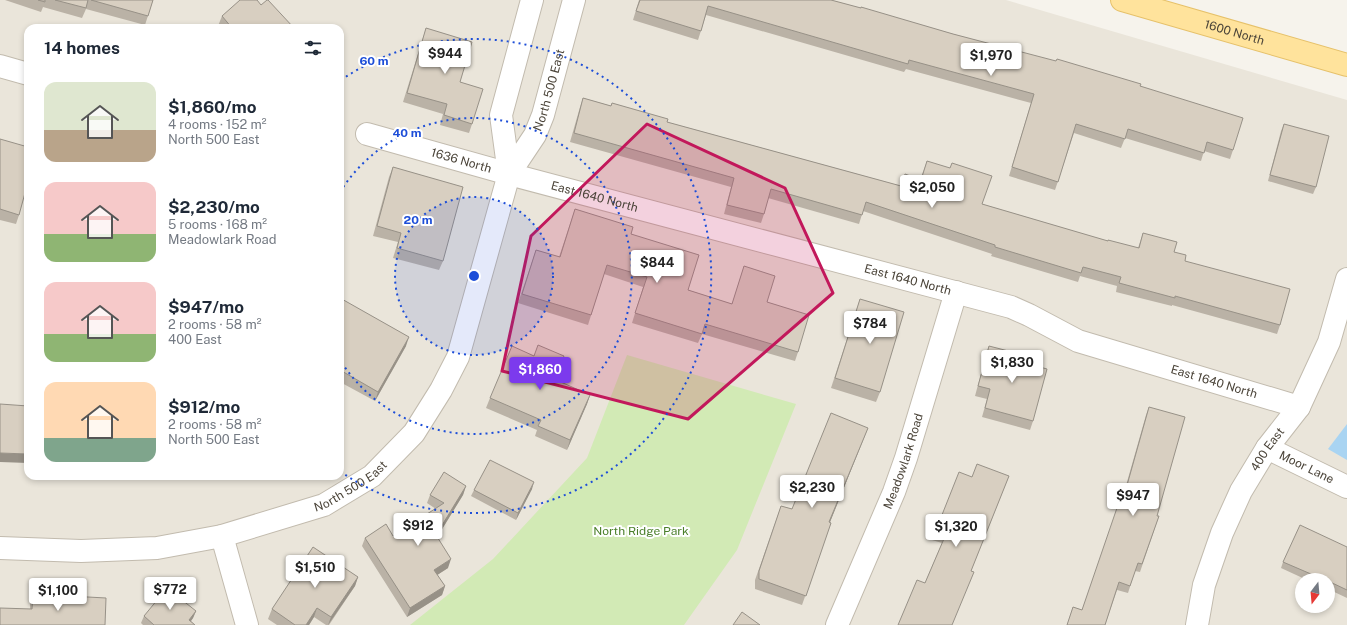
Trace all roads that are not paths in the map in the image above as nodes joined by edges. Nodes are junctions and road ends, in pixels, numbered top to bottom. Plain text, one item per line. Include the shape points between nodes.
1 (532, 0) edge
2 (574, 0) edge
3 (1122, 0) edge
4 (1347, 64) edge
5 (0, 66) edge
6 (24, 73) edge
7 (368, 134) dead end
8 (509, 174) junction
9 (1347, 278) edge
10 (956, 292) junction
11 (1300, 407) junction
12 (1267, 448) junction
13 (1347, 487) edge
14 (222, 536) junction
15 (0, 548) edge
16 (247, 625) edge
17 (837, 625) edge
18 (1197, 625) edge

1 - 8 street, North 500 East via 501,115
2 - 8 street, North 500 East via 543,115 535,135
3 - 4 main road, 1600 North
5 - 6 street
7 - 8 street, 1636 North
8 - 10 street, East 1640 North
8 - 14 street, North 500 East via 458,357 414,433 372,476 324,505
9 - 11 street, 400 East via 1328,342
10 - 11 street, East 1640 North via 1011,307 1078,341
10 - 17 street, Meadowlark Road via 894,492
11 - 12 street, 400 East
12 - 13 street, Moor Lane
12 - 18 street, 400 East via 1241,491 1222,533 1204,585
14 - 15 street, North 500 East via 157,548 81,551
14 - 16 street

